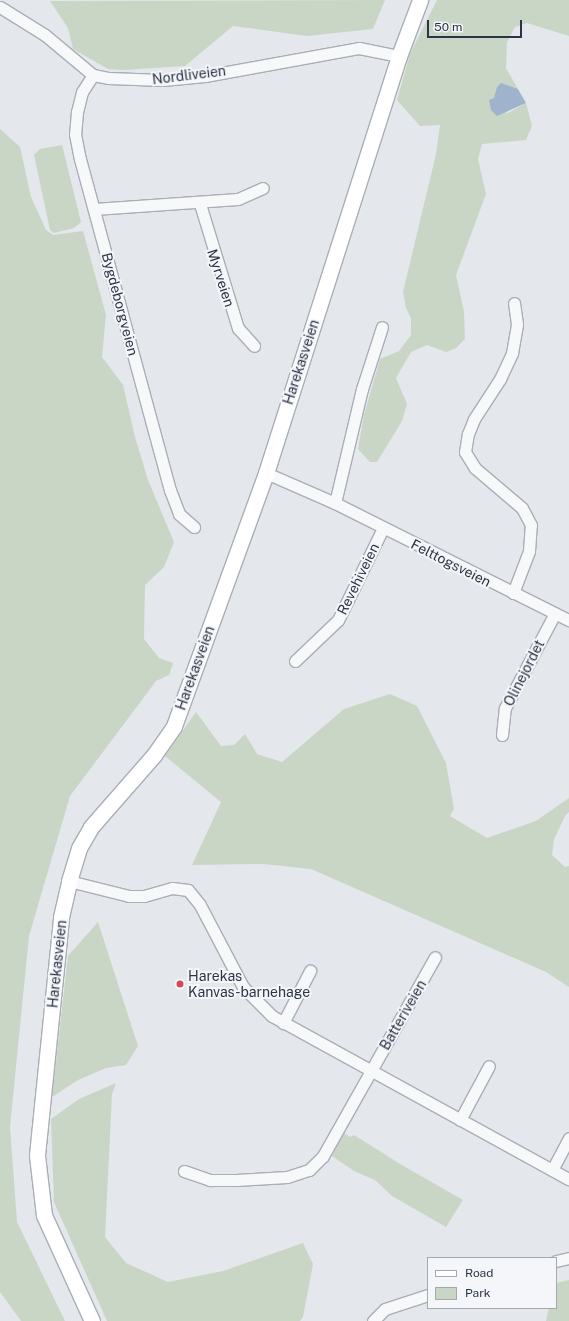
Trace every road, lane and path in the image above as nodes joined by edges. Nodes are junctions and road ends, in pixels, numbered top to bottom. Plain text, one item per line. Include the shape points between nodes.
1 (420, 0) edge
2 (0, 7) edge
3 (399, 56) junction
4 (93, 75) junction
5 (263, 188) dead end
6 (200, 204) junction
7 (94, 209) junction
8 (514, 304) dead end
9 (382, 327) dead end
10 (254, 346) dead end
11 (266, 473) junction
12 (335, 503) junction
13 (194, 527) dead end
14 (383, 528) junction
15 (512, 594) junction
16 (555, 613) junction
17 (569, 620) edge
18 (295, 661) dead end
19 (502, 735) dead end
20 (69, 881) junction
21 (436, 958) dead end
22 (310, 971) dead end
23 (284, 1023) junction
24 (489, 1066) dead end
25 (371, 1072) junction
26 (460, 1120) junction
27 (569, 1138) edge
28 (552, 1170) junction
29 (184, 1171) dead end
30 (569, 1179) edge
31 (569, 1258) edge
32 (557, 1261) edge
33 (427, 1296) edge
34 (92, 1321) edge
35 (373, 1321) edge

1 - 3 street, Harekasveien
2 - 4 street via 45,35
3 - 4 street, Nordliveien via 359,48 205,76 137,80
3 - 11 street, Harekasveien
4 - 7 street, Bygdeborgveien via 82,92 75,134
5 - 6 street via 238,199
6 - 7 street
6 - 10 street, Myrveien via 238,328
7 - 13 street, Bygdeborgveien via 170,490 179,514
8 - 15 street via 516,324 512,353 500,379 474,420 465,452 475,468 522,508 531,525 529,551
9 - 12 street via 362,390
11 - 12 street, Felttogsveien
11 - 20 street, Harekasveien via 174,726 154,755 91,827 79,848
12 - 14 street, Felttogsveien
14 - 15 street, Felttogsveien
14 - 18 street, Revehiveien via 338,620
15 - 16 street, Felttogsveien
16 - 17 street, Felttogsveien
16 - 19 street, Olinejordet via 505,708
20 - 23 street via 129,896 144,896 172,888 188,890 200,905 243,987 272,1016
20 - 34 street, Harekasveien via 61,917 37,1155 44,1214
21 - 25 street, Batteriveien
22 - 23 street
23 - 25 street
24 - 26 street
25 - 26 street
25 - 29 street, Batteriveien via 323,1156 309,1170 287,1177 236,1180 210,1180
26 - 28 street
27 - 28 street
28 - 30 street
31 - 32 street
33 - 35 street via 384,1309

